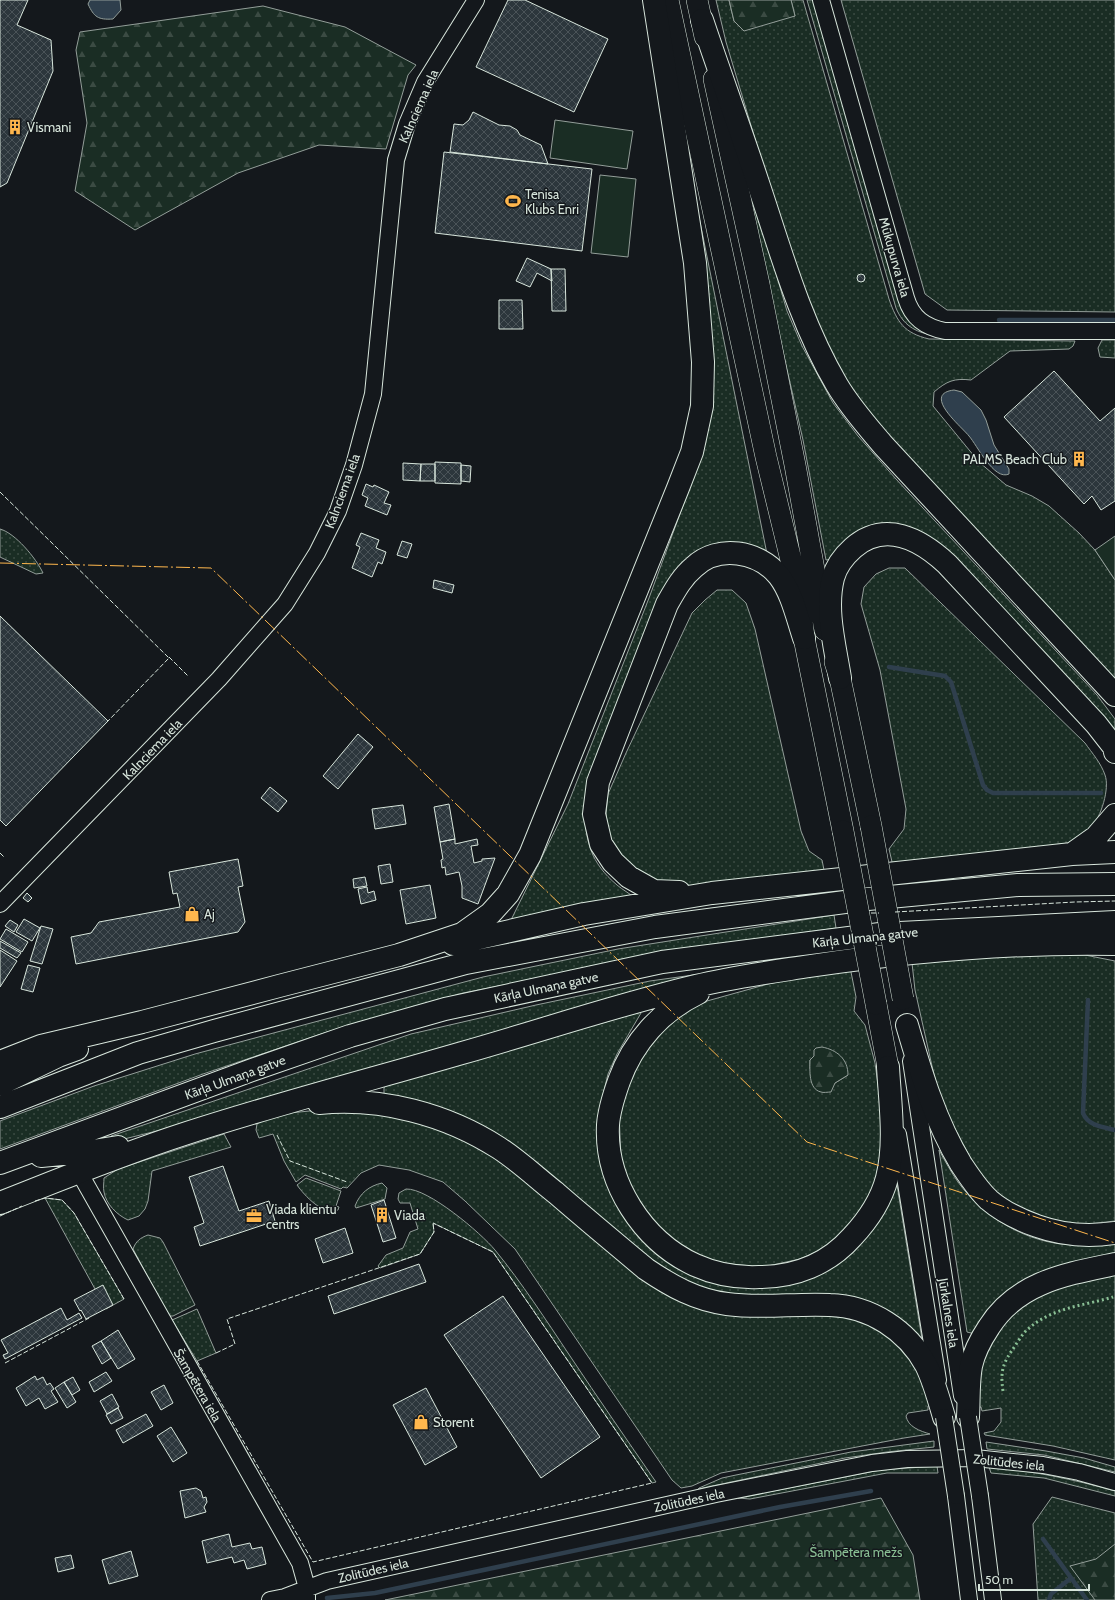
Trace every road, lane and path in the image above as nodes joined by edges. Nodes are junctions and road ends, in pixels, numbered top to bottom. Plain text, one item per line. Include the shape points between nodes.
1 (476, 0) edge
2 (654, 0) edge
3 (668, 0) edge
4 (821, 0) edge
5 (699, 10) edge
6 (1115, 331) edge
7 (804, 638) junction
8 (840, 678) junction
9 (1115, 695) edge
10 (1115, 752) edge
11 (1115, 815) edge
12 (1115, 852) edge
13 (1072, 854) junction
14 (1115, 884) edge
15 (712, 893) junction
16 (0, 904) edge
17 (1115, 922) edge
18 (1070, 943) junction
19 (1115, 944) edge
20 (399, 954) junction
21 (1115, 954) edge
22 (749, 975) junction
23 (142, 1022) junction
24 (907, 1025) junction
25 (0, 1062) edge
26 (888, 1067) junction
27 (0, 1084) edge
28 (0, 1107) edge
29 (270, 1108) junction
30 (182, 1134) junction
31 (6, 1161) edge
32 (79, 1172) junction
33 (0, 1203) edge
34 (1115, 1233) edge
35 (1115, 1264) edge
36 (944, 1417) junction
37 (968, 1417) junction
38 (1115, 1482) edge
39 (307, 1594) edge
40 (270, 1600) edge
41 (969, 1600) edge
42 (994, 1600) edge

1 - 16 street, Kalnciema iela via 425,82 407,124 396,160 373,394 354,465 338,511 318,553 285,604 219,679
2 - 20 highway via 695,263 703,362 702,406 692,452 603,678 521,873 508,894 490,914 462,934
3 - 7 main road via 766,457 799,593
4 - 6 street, Mūkupurva iela via 906,298 914,314 926,325 945,331
5 - 8 main road via 759,284 826,635
5 - 9 highway via 793,293 838,386 856,413 883,445
7 - 15 highway via 786,587 769,567 739,553 722,553 695,565 683,577 667,604 598,782 594,814 601,844 613,862 629,877 654,891
7 - 26 main road, bridge
8 - 10 highway via 830,614 833,578 840,562 870,536 884,534 911,539 929,548 947,564 1096,724
8 - 24 main road, bridge via 871,826
11 - 13 highway via 1096,837
12 - 13 highway
13 - 15 highway
14 - 28 highway via 1018,885 868,899 655,927 466,963 138,1053
15 - 20 highway via 584,914 471,941
17 - 31 highway, Kārļa Ulmaņa gatve via 880,934 662,962 445,1009 350,1036
18 - 19 highway
18 - 21 highway
18 - 22 highway via 956,948 880,955
20 - 23 highway
22 - 26 highway via 687,998 656,1021 631,1056 620,1077 610,1108 608,1136 611,1159 623,1194 650,1232 681,1258 729,1276 768,1277 803,1271 833,1255 847,1243 860,1230 878,1203 887,1177 891,1146
22 - 29 highway via 646,998
23 - 25 highway via 41,1046
23 - 27 highway via 58,1056
24 - 34 highway via 924,1083 942,1129 967,1174 988,1200 1014,1217 1045,1229 1090,1236
24 - 37 street, Jūrkalnes iela via 913,1082 962,1399
26 - 36 street, Jūrkalnes iela
29 - 30 highway
29 - 36 highway via 343,1101 363,1102 402,1108 444,1121 480,1137 517,1160 646,1270 690,1294 713,1302 738,1305 838,1305 876,1316 899,1332 918,1353 932,1378
30 - 31 highway via 93,1151
30 - 32 highway
32 - 33 highway
32 - 39 street, Šampētera iela via 300,1563
35 - 37 highway via 1041,1283 1021,1293 1002,1310 983,1336 972,1364
36 - 41 street, Jūrkalnes iela, bridge
37 - 42 street, Jūrkalnes iela, bridge
38 - 39 street, Zolitūdes iela via 1043,1465 975,1458 907,1459 866,1464 675,1503 342,1577
39 - 40 street, Zolitūdes iela

